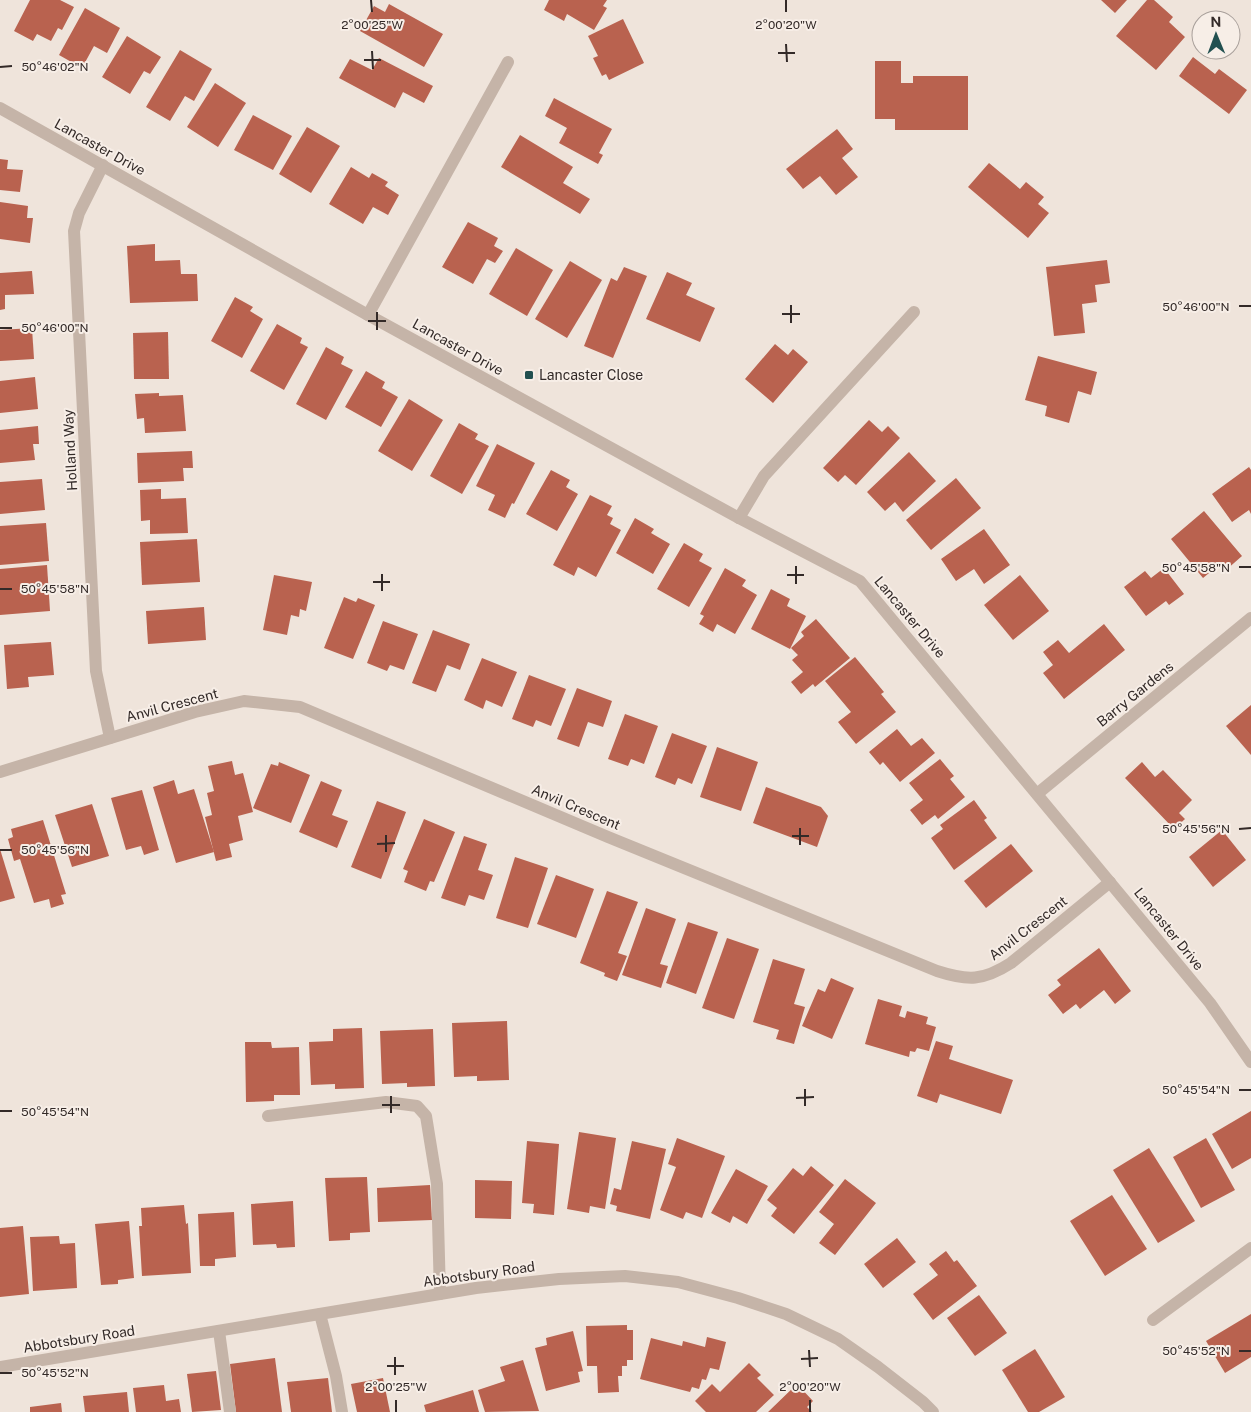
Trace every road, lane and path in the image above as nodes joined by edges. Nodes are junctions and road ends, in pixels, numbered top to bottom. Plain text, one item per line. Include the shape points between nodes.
1 (508, 62) dead end
2 (0, 108) edge
3 (102, 166) junction
4 (914, 312) dead end
5 (368, 315) junction
6 (738, 518) junction
7 (1251, 618) edge
8 (110, 738) junction
9 (0, 772) edge
10 (1037, 794) junction
11 (1110, 882) junction
12 (1251, 1062) edge
13 (268, 1116) dead end
14 (1251, 1248) edge
15 (440, 1294) junction
16 (320, 1314) junction
17 (1153, 1320) dead end
18 (219, 1331) junction
19 (0, 1367) edge
20 (230, 1412) edge
21 (342, 1412) edge
22 (932, 1412) edge

1 - 5 street
2 - 3 street, Lancaster Drive
3 - 5 street, Lancaster Drive
3 - 8 street, Holland Way via 79,213 74,231 96,671
4 - 6 street via 764,476
5 - 6 street, Lancaster Drive
6 - 10 street, Lancaster Drive via 860,581
7 - 10 street, Barry Gardens
8 - 9 street, Anvil Crescent
8 - 11 street, Anvil Crescent via 244,701 300,708 937,972 956,977 976,979 996,973
10 - 11 street, Lancaster Drive
11 - 12 street, Lancaster Drive via 1210,1003
13 - 15 street via 386,1102 417,1106 426,1116 437,1184
14 - 17 street
15 - 16 street, Abbotsbury Road
15 - 22 street, Abbotsbury Road via 559,1279 625,1276 678,1282 778,1311 838,1339
16 - 18 street, Abbotsbury Road
16 - 21 street
18 - 19 street, Abbotsbury Road
18 - 20 street

